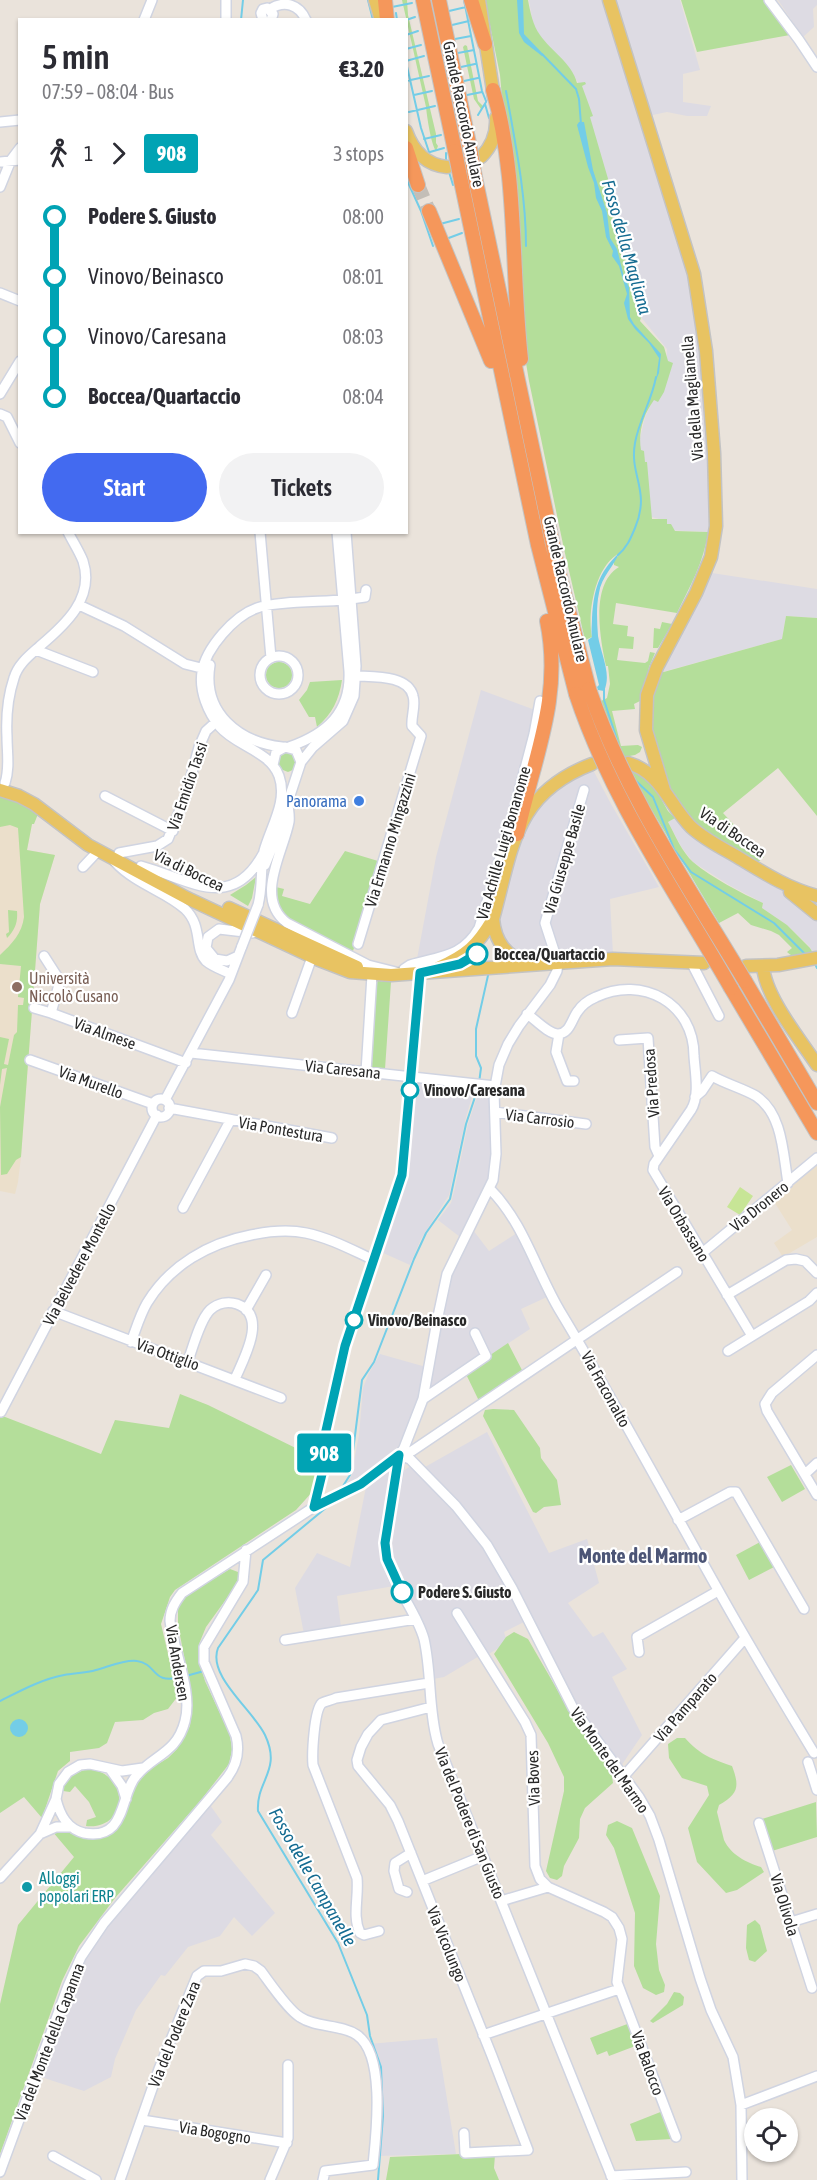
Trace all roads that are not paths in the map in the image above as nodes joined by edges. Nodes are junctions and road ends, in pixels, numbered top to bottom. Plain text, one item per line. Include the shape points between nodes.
1 (152, 0) edge
2 (226, 0) edge
3 (375, 0) edge
4 (385, 0) edge
5 (423, 0) edge
6 (439, 0) edge
7 (471, 0) edge
8 (479, 0) edge
9 (609, 0) edge
10 (769, 0) edge
11 (270, 9) junction
12 (145, 18) edge
13 (226, 18) edge
14 (262, 18) edge
15 (272, 18) edge
16 (305, 18) edge
17 (380, 18) edge
18 (387, 18) edge
19 (485, 44) junction
20 (817, 67) edge
21 (493, 90) junction
22 (18, 120) edge
23 (0, 122) edge
24 (408, 136) edge
25 (475, 153) junction
26 (408, 154) edge
27 (15, 160) edge
28 (0, 162) edge
29 (447, 167) dead end
30 (418, 185) tunnel mouth
31 (0, 187) edge
32 (429, 211) tunnel mouth
33 (0, 293) edge
34 (18, 300) edge
35 (18, 364) edge
36 (0, 394) edge
37 (522, 400) junction
38 (510, 413) junction
39 (0, 414) edge
40 (18, 439) edge
41 (69, 534) edge
42 (260, 534) edge
43 (338, 534) edge
44 (345, 534) edge
45 (538, 545) junction
46 (366, 590) dead end
47 (347, 599) junction
48 (79, 605) junction
49 (266, 606) junction
50 (36, 650) junction
51 (271, 658) junction
52 (206, 669) junction
53 (93, 672) dead end
54 (357, 676) junction
55 (582, 691) junction
56 (540, 701) dead end
57 (216, 723) junction
58 (646, 730) junction
59 (286, 747) junction
60 (301, 762) junction
61 (592, 764) dead end
62 (276, 769) junction
63 (297, 771) junction
64 (2, 785) edge
65 (584, 790) dead end
66 (664, 790) junction
67 (105, 796) dead end
68 (288, 803) junction
69 (173, 831) junction
70 (517, 834) junction
71 (98, 851) junction
72 (264, 852) junction
73 (115, 856) junction
74 (141, 866) junction
75 (82, 867) dead end
76 (263, 869) junction
77 (777, 881) junction
78 (817, 896) edge
79 (817, 914) edge
80 (493, 919) junction
81 (268, 934) junction
82 (358, 944) dead end
83 (240, 951) junction
84 (44, 956) dead end
85 (312, 957) junction
86 (817, 958) edge
87 (691, 962) junction
88 (558, 963) junction
89 (704, 963) dead end
90 (529, 965) junction
91 (746, 966) dead end
92 (763, 966) junction
93 (426, 972) junction
94 (231, 974) junction
95 (372, 975) junction
96 (404, 975) junction
97 (34, 1008) dead end
98 (51, 1013) junction
99 (292, 1013) dead end
100 (527, 1014) junction
101 (719, 1016) dead end
102 (559, 1034) junction
103 (619, 1040) dead end
104 (191, 1053) junction
105 (30, 1060) dead end
106 (186, 1063) junction
107 (817, 1065) edge
108 (366, 1072) junction
109 (411, 1077) junction
110 (574, 1081) dead end
111 (495, 1086) junction
112 (695, 1097) junction
113 (817, 1103) edge
114 (153, 1104) junction
115 (167, 1104) junction
116 (495, 1112) junction
117 (157, 1115) junction
118 (230, 1120) junction
119 (586, 1124) dead end
120 (817, 1133) edge
121 (332, 1138) dead end
122 (659, 1156) junction
123 (817, 1158) edge
124 (788, 1183) junction
125 (490, 1189) junction
126 (183, 1208) dead end
127 (701, 1254) junction
128 (374, 1260) junction
129 (677, 1272) dead end
130 (817, 1273) edge
131 (266, 1275) dead end
132 (817, 1293) edge
133 (727, 1295) junction
134 (246, 1310) junction
135 (53, 1311) junction
136 (475, 1333) dead end
137 (752, 1336) junction
138 (578, 1340) junction
139 (131, 1342) junction
140 (728, 1351) dead end
141 (817, 1355) edge
142 (188, 1361) junction
143 (235, 1379) junction
144 (282, 1398) dead end
145 (423, 1400) junction
146 (1, 1412) edge
147 (399, 1455) junction
148 (817, 1463) edge
149 (805, 1474) junction
150 (817, 1495) edge
151 (314, 1507) junction
152 (678, 1520) junction
153 (246, 1550) junction
154 (718, 1591) junction
155 (804, 1609) dead end
156 (457, 1613) dead end
157 (416, 1619) junction
158 (745, 1638) junction
159 (285, 1640) dead end
160 (639, 1652) dead end
161 (429, 1683) junction
162 (431, 1707) junction
163 (814, 1753) dead end
164 (808, 1762) dead end
165 (144, 1768) junction
166 (110, 1769) junction
167 (624, 1776) junction
168 (817, 1790) edge
169 (56, 1799) junction
170 (126, 1799) junction
171 (759, 1823) dead end
172 (71, 1827) junction
173 (40, 1834) junction
174 (411, 1853) junction
175 (483, 1856) junction
176 (0, 1878) edge
177 (422, 1881) junction
178 (548, 1887) junction
179 (407, 1892) dead end
180 (501, 1901) junction
181 (817, 1914) edge
182 (790, 1922) junction
183 (379, 1931) dead end
184 (812, 1988) dead end
185 (620, 1989) junction
186 (546, 2014) junction
187 (483, 2035) junction
188 (288, 2065) dead end
189 (817, 2076) edge
190 (741, 2105) junction
191 (142, 2120) junction
192 (464, 2133) dead end
193 (676, 2137) dead end
194 (287, 2143) junction
195 (53, 2156) dead end
196 (0, 2172) edge
197 (686, 2172) dead end
198 (612, 2178) edge
199 (96, 2180) edge
200 (120, 2180) edge
201 (270, 2180) edge
202 (323, 2180) edge
203 (742, 2180) edge

1 - 12 street
2 - 13 street
3 - 17 main road
4 - 18 highway
5 - 38 highway, Grande Raccordo Anulare, bridge
6 - 25 highway, Grande Raccordo Anulare
7 - 19 highway
8 - 19 main road
9 - 58 main road, Via della Maglianella via 694,274 706,351 715,474 716,526 711,557 651,681
10 - 20 street
11 - 14 street via 261,11
11 - 15 street
11 - 16 street via 277,2 290,1
19 - 21 main road
21 - 25 main road via 496,132 491,144
21 - 37 highway via 507,165 524,381
22 - 23 street
24 - 29 main road via 420,155
25 - 37 highway, Grande Raccordo Anulare, bridge via 475,177
26 - 30 highway
27 - 28 street
27 - 31 street
32 - 38 highway via 487,347
33 - 34 street
35 - 36 street
37 - 55 highway, Grande Raccordo Anulare
38 - 45 highway, Grande Raccordo Anulare
39 - 40 street via 7,417
41 - 48 street via 83,562 85,580
42 - 49 street
43 - 47 street
44 - 47 street
45 - 55 highway, Grande Raccordo Anulare
45 - 70 highway via 552,656 552,688 547,722
46 - 47 street via 365,597
47 - 49 street
47 - 54 street
47 - 59 street via 350,676 345,700 327,728 311,739
48 - 50 street via 71,618
48 - 52 street via 124,626 185,664
49 - 51 street
49 - 52 street via 234,622 213,648
50 - 53 street
50 - 64 street via 19,667 13,681 7,721 8,768
51 - 51 street via 262,667 263,684 273,693 285,693 294,686 297,670 287,658
52 - 57 street via 203,693
52 - 59 street via 212,697 228,724 252,741
54 - 60 street via 346,717
54 - 82 street, Via Ermanno Mingazzini via 396,680 409,688 414,698 412,726 421,736
55 - 113 highway, Grande Raccordo Anulare, bridge via 632,789
55 - 120 highway, Grande Raccordo Anulare, bridge via 593,743 620,799
56 - 96 street, Via Achille Luigi Bonanome via 512,818 479,928 459,951 410,965 404,969
57 - 62 street
57 - 69 street, Via Emidio Tassi via 206,731 199,747
58 - 66 main road, Via della Maglianella
58 - 66 main road, Via di Boccea via 643,753 627,763 648,772
59 - 60 street via 298,752
59 - 62 street via 274,755
60 - 63 street
61 - 70 main road, Via di Boccea via 546,790
62 - 63 street via 288,775
62 - 72 street via 282,798
63 - 68 street
64 - 71 main road, Via di Boccea
64 - 73 main road, Via di Boccea via 25,790 41,799
65 - 88 street, Via Giuseppe Basile via 546,921
66 - 77 main road, Via di Boccea via 694,830
67 - 69 street
68 - 76 street
68 - 96 street via 289,821 271,890 275,911 287,923 368,965
69 - 73 street, Via Emidio Tassi via 161,845
70 - 80 main road, Via di Boccea
71 - 73 main road, Via di Boccea
71 - 75 street
72 - 74 street via 246,878 221,888 201,887
72 - 76 street
73 - 74 main road, Via di Boccea
73 - 81 main road, Via di Boccea via 187,898
73 - 94 street via 134,879 186,910 197,926 205,959
74 - 95 main road, Via di Boccea
76 - 83 street, bridge via 258,905
77 - 78 main road, Via di Boccea
77 - 79 main road, Via di Boccea
80 - 90 main road via 500,945
80 - 93 main road, Via di Boccea via 469,952
81 - 83 street via 219,929 208,937 206,948 215,959 227,961
81 - 85 main road, Via di Boccea
83 - 94 street
84 - 98 street via 60,981
85 - 95 main road, Via di Boccea
85 - 99 street
86 - 92 main road
87 - 88 main road, Via di Boccea via 613,959
87 - 89 main road, Via di Boccea
87 - 101 street
88 - 90 main road, Via di Boccea
88 - 100 street via 553,980
90 - 93 main road, Via di Boccea
91 - 92 main road
92 - 107 main road via 769,990
93 - 96 main road, Via di Boccea
93 - 109 street
94 - 104 street
95 - 96 main road, Via di Boccea
95 - 108 street
97 - 98 street, Via Almese
98 - 106 street, Via Almese
100 - 102 street
100 - 111 street via 505,1049
102 - 110 street via 557,1054 567,1081
102 - 112 street via 567,1031 579,1009 599,995 630,989 663,999 679,1011 692,1032
103 - 122 street, Via Predosa via 648,1038
104 - 106 street
104 - 108 street, Via Caresana
105 - 114 street, Via Murello
106 - 115 street
108 - 109 street, Via Caresana
109 - 111 street, Via Caresana
109 - 128 street via 402,1175
111 - 116 street
112 - 122 street via 693,1107
112 - 124 street via 712,1076 765,1104 776,1121
114 - 115 street via 159,1099
114 - 117 street
115 - 117 street via 165,1115
115 - 118 street, Via Pontestura
116 - 119 street, Via Carrosio
116 - 125 street via 496,1160
117 - 135 street, Via Belvedere Montello
118 - 121 street, Via Pontestura
118 - 126 street, Via Pontestura
122 - 127 street, Via Orbassano via 653,1172
123 - 124 street, Via Dronero
124 - 127 street, Via Dronero
125 - 138 street, Via Fraconalto via 521,1233
125 - 145 street via 446,1278
127 - 133 street, Via Orbassano
128 - 139 street via 326,1239 298,1232 265,1232 220,1242 190,1258 160,1285 146,1305
128 - 151 street via 342,1361
129 - 138 street, Via Andersen
130 - 133 street via 805,1261 789,1259
131 - 134 street
132 - 137 street
133 - 137 street, Via Orbassano
134 - 142 street via 229,1303 211,1309
134 - 143 street via 252,1335
135 - 139 street, Via Ottiglio
135 - 146 street, Via Belvedere Montello
136 - 145 street via 486,1356
137 - 140 street
138 - 147 street, Via Andersen via 412,1451
138 - 152 street, Via Fraconalto
139 - 142 street, Via Ottiglio
141 - 149 street via 772,1393 765,1404
142 - 143 street, Via Ottiglio
143 - 144 street, Via Ottiglio
145 - 147 street
147 - 151 street, Via Andersen via 361,1484
147 - 157 street, Via del Podere di San Giusto via 385,1548 390,1567
147 - 167 street, Via Monte del Marmo via 418,1466 487,1545 570,1702
148 - 149 street
149 - 150 street
151 - 153 street, Via Andersen
152 - 154 street, Via Fraconalto
152 - 155 street via 736,1491
153 - 165 street, Via Andersen via 182,1593 174,1604 171,1625 186,1708 182,1729 169,1750
153 - 196 street, Via del Monte della Capanna via 243,1582 204,1647 203,1658 236,1736 236,1764 104,1923 81,1957
154 - 158 street, Via Fraconalto
154 - 160 street via 637,1637
156 - 178 street, Via Boves via 531,1735 535,1866
157 - 159 street
157 - 161 street, Via del Podere di San Giusto via 424,1642
158 - 163 street, Via Fraconalto
158 - 167 street, Via Pamparato
161 - 162 street, Via del Podere di San Giusto
161 - 183 street via 336,1698 324,1702 318,1711 313,1765 357,1878 357,1926 364,1935
162 - 174 street, Via Vicolungo via 381,1720 365,1739 357,1760 360,1770 390,1805
162 - 175 street, Via del Podere di San Giusto via 440,1750
164 - 168 street
165 - 166 street via 126,1772
165 - 170 street, Via Andersen via 132,1782
166 - 169 street via 90,1764 72,1769 59,1784
166 - 170 street
167 - 190 street, Via Monte del Marmo via 644,1803 657,1832 700,1978 733,2056
169 - 172 street via 60,1813
169 - 173 street
170 - 172 street, Via Andersen via 120,1817 107,1829 88,1833
171 - 182 street, Via Olivola
172 - 173 street, Via Andersen via 56,1827
173 - 176 street
174 - 177 street, Via Vicolungo
174 - 179 street via 395,1863 394,1870 399,1889
175 - 177 street
175 - 180 street, Via del Podere di San Giusto
177 - 187 street, Via Vicolungo
178 - 180 street
178 - 185 street, Via Balocco via 604,1912 617,1924 622,1939 617,1976
180 - 186 street, Via del Podere di San Giusto
181 - 182 street
182 - 184 street, Via Olivola
185 - 186 street
185 - 193 street, Via Balocco
186 - 187 street
186 - 198 street, Via del Podere di San Giusto
187 - 192 street, Via Vicolungo via 528,2150 465,2153
188 - 194 street
189 - 190 street
190 - 203 street, Via Monte del Marmo
191 - 194 street, Via Bogogno
191 - 200 street, Via del Podere Zara
191 - 202 street, Via del Podere Zara via 198,1974 249,1965 261,1971 298,2016 358,2036 374,2066 377,2115 373,2165 325,2171
194 - 201 street
195 - 199 street
197 - 198 street

